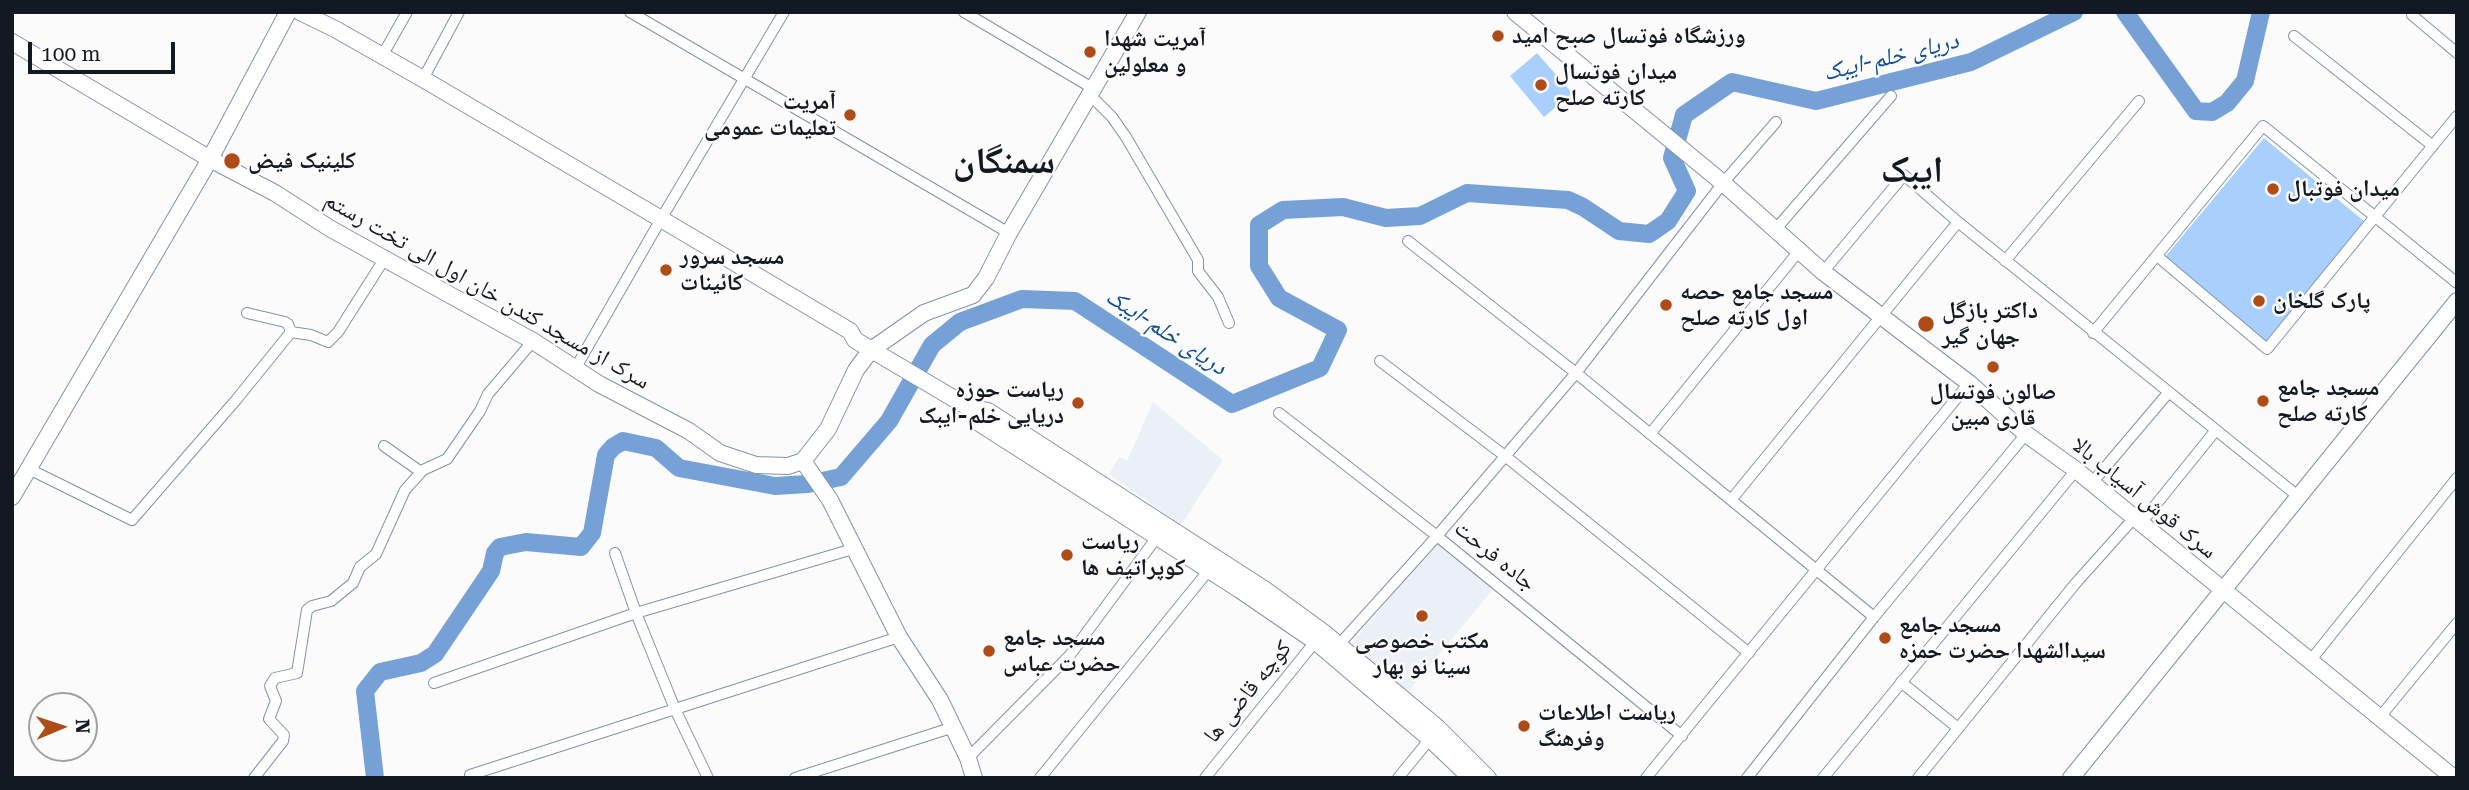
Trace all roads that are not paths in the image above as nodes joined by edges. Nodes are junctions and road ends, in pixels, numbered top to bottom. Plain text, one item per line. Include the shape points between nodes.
1 (288, 12) edge
2 (300, 12) edge
3 (407, 12) edge
4 (459, 12) edge
5 (630, 12) edge
6 (784, 12) edge
7 (964, 12) edge
8 (1138, 12) edge
9 (1515, 12) edge
10 (2412, 15) dead end
11 (324, 25) junction
12 (2294, 36) dead end
13 (12, 42) edge
14 (2457, 52) edge
15 (382, 56) junction
16 (423, 79) junction
17 (746, 79) junction
18 (1092, 93) junction
19 (1891, 96) dead end
20 (2140, 101) dead end
21 (2457, 116) edge
22 (1776, 122) dead end
23 (2433, 146) junction
24 (210, 159) junction
25 (1723, 183) junction
26 (2375, 216) junction
27 (1958, 222) junction
28 (658, 223) junction
29 (1774, 230) junction
30 (1009, 233) junction
31 (1408, 241) dead end
32 (1799, 251) junction
33 (2157, 256) junction
34 (385, 258) junction
35 (2005, 261) junction
36 (1823, 272) junction
37 (2457, 283) edge
38 (2457, 301) edge
39 (247, 313) dead end
40 (1883, 316) junction
41 (1229, 323) dead end
42 (290, 332) junction
43 (2093, 333) junction
44 (534, 341) junction
45 (877, 353) junction
46 (1380, 361) dead end
47 (575, 369) junction
48 (1576, 373) junction
49 (1969, 383) junction
50 (2169, 392) junction
51 (968, 407) junction
52 (1279, 413) dead end
53 (2216, 430) junction
54 (1650, 434) junction
55 (2026, 434) junction
56 (384, 446) dead end
57 (1505, 456) junction
58 (806, 466) junction
59 (29, 468) junction
60 (2076, 470) junction
61 (421, 472) junction
62 (2457, 478) edge
63 (2091, 484) junction
64 (12, 497) edge
65 (2299, 497) junction
66 (1731, 500) junction
67 (2137, 520) junction
68 (1437, 536) junction
69 (1157, 537) junction
70 (853, 549) junction
71 (615, 553) dead end
72 (1209, 570) junction
73 (1817, 570) junction
74 (2224, 591) junction
75 (636, 613) junction
76 (1874, 617) junction
77 (2457, 623) edge
78 (899, 637) junction
79 (1319, 637) junction
80 (1334, 650) junction
81 (1749, 653) junction
82 (2310, 661) junction
83 (1901, 682) junction
84 (433, 683) dead end
85 (675, 709) junction
86 (2380, 717) junction
87 (954, 727) junction
88 (1958, 728) junction
89 (1434, 734) junction
90 (1682, 736) junction
91 (968, 758) junction
92 (470, 775) dead end
93 (816, 775) edge
94 (254, 778) edge
95 (708, 778) edge
96 (796, 778) edge
97 (974, 778) edge
98 (1040, 778) edge
99 (1206, 778) edge
100 (1398, 778) edge
101 (1471, 778) edge
102 (1488, 778) edge
103 (1646, 778) edge
104 (1747, 778) edge
105 (1823, 778) edge
106 (1918, 778) edge
107 (2071, 778) edge
108 (2455, 778) edge

1 - 24 street
2 - 11 street
3 - 15 street
4 - 16 street
5 - 17 street
6 - 17 street
7 - 18 street
8 - 18 street
9 - 25 street, سرک قوش آسیاب بالا
10 - 14 street
11 - 15 street
11 - 28 street via 333,37
12 - 23 street
13 - 24 street, سرک از مسجد کندن خان اول الی تخت رستم
15 - 16 street
16 - 28 street
17 - 28 street
17 - 30 street
18 - 30 street
18 - 41 street via 1126,137
19 - 29 street
20 - 35 street
21 - 23 street
22 - 25 street
23 - 26 street
24 - 34 street, سرک از مسجد کندن خان اول الی تخت رستم
24 - 59 street
25 - 29 street, سرک قوش آسیاب بالا
25 - 48 street
26 - 33 street via 2263,126
26 - 33 street via 2267,349
26 - 37 street
27 - 35 street
27 - 36 street via 1904,175
27 - 40 street
28 - 45 street via 849,342 855,340
28 - 47 street
29 - 32 street, سرک قوش آسیاب بالا
30 - 45 street via 973,295 924,313
31 - 48 street
32 - 36 street, سرک قوش آسیاب بالا
32 - 54 street
33 - 43 street
34 - 42 street via 328,342
34 - 44 street, سرک از مسجد کندن خان اول الی تخت رستم
35 - 43 street
36 - 40 street, سرک قوش آسیاب بالا
38 - 65 street
39 - 42 street via 285,321
40 - 49 street, سرک قوش آسیاب بالا
40 - 66 street
42 - 59 street via 132,520
43 - 50 street
44 - 47 street, سرک از مسجد کندن خان اول الی تخت رستم
44 - 61 street via 488,394 447,459
45 - 51 street
45 - 58 street via 856,370
46 - 57 street
47 - 58 street, سرک از مسجد کندن خان اول الی تخت رستم via 720,453 756,465
48 - 54 street
48 - 57 street
49 - 55 street, سرک قوش آسیاب بالا
49 - 73 street
50 - 53 street
50 - 63 street
51 - 69 street via 979,423
51 - 79 street via 988,411 1264,589
52 - 68 street, جاده فرحت
53 - 65 street
53 - 67 street
54 - 66 street
55 - 60 street, سرک قوش آسیاب بالا
55 - 76 street
56 - 61 street
57 - 68 street
57 - 81 street
58 - 70 street via 830,499
59 - 64 street
60 - 63 street, سرک قوش آسیاب بالا
60 - 83 street
61 - 94 street via 405,490 376,554 358,569 353,583 331,601 307,610 297,673 275,678 270,686 276,701 269,719 284,735 283,741
62 - 82 street
63 - 67 street, سرک قوش آسیاب بالا
65 - 74 street
66 - 73 street
67 - 74 street, سرک قوش آسیاب بالا
67 - 88 street via 2075,583
68 - 80 street
68 - 90 street, جاده فرحت
69 - 72 street
69 - 91 street via 1070,655
70 - 75 street
70 - 78 street
71 - 75 street
72 - 79 street
72 - 98 street
73 - 76 street
73 - 81 street
74 - 82 street, سرک قوش آسیاب بالا
74 - 107 street
75 - 84 street
75 - 85 street
76 - 104 street
77 - 86 street
78 - 85 street
78 - 87 street
79 - 80 street
79 - 99 street, کوچه قاضی ها
80 - 89 street
81 - 90 street
82 - 86 street, سرک قوش آسیاب بالا
83 - 88 street
83 - 105 street
85 - 92 street
85 - 95 street
86 - 108 street, سرک قوش آسیاب بالا
87 - 91 street
87 - 93 street
88 - 106 street
89 - 100 street
89 - 101 street
89 - 102 street
90 - 103 street
91 - 97 street
93 - 96 street

